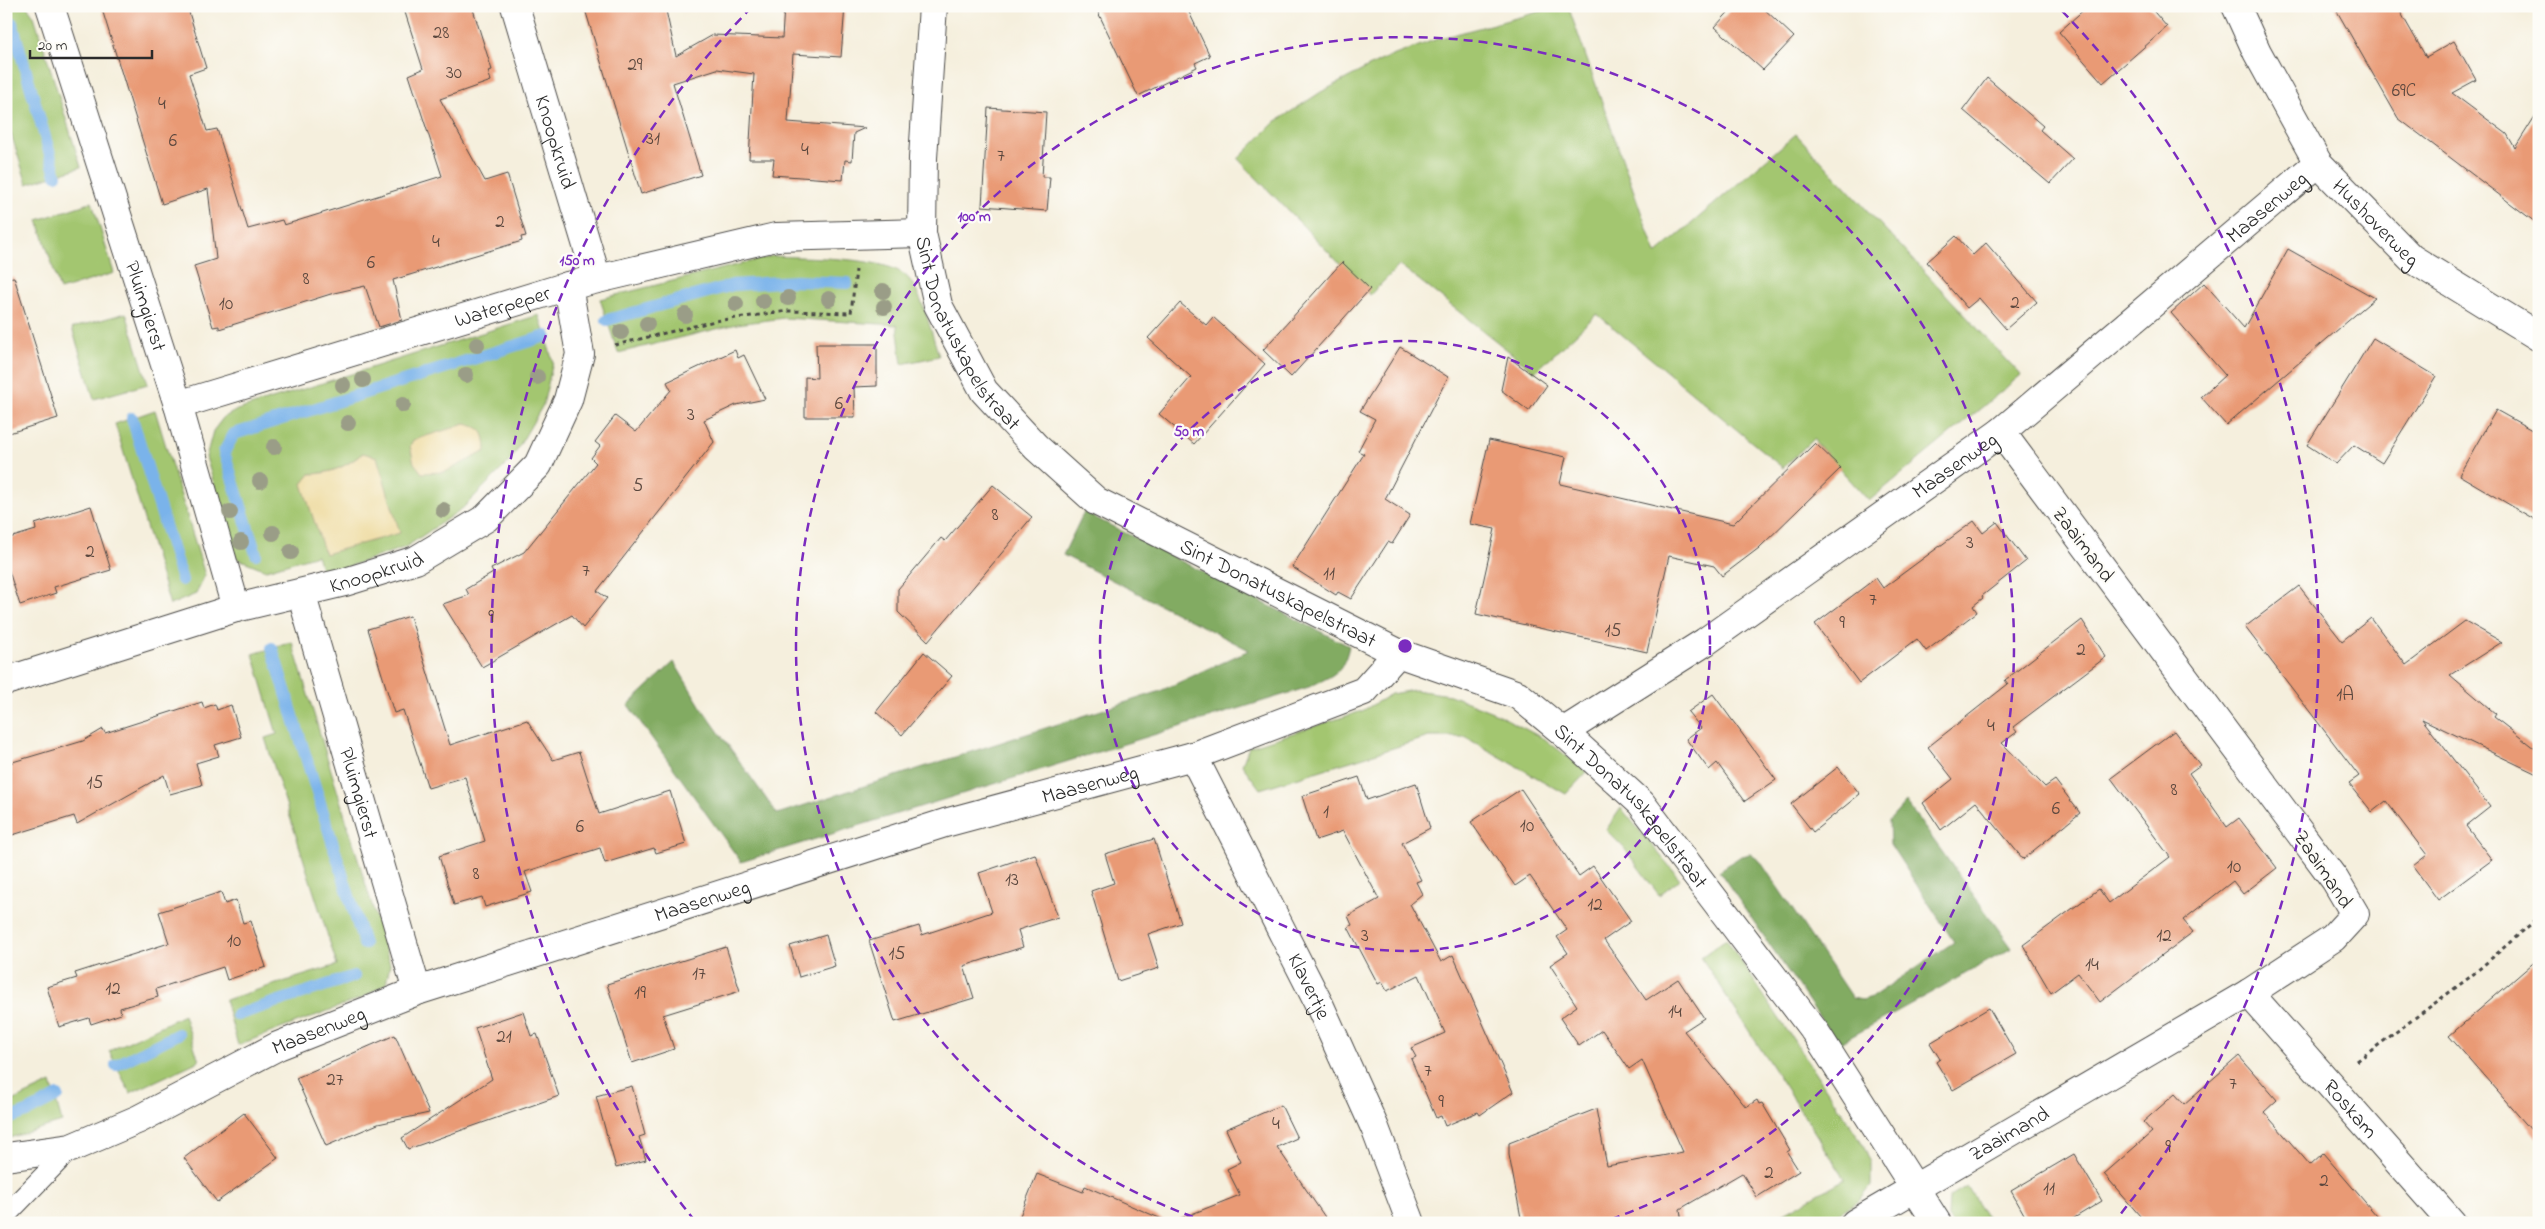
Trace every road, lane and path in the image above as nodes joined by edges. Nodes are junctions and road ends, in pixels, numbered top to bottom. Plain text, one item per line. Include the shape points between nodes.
1 (50, 6) edge
2 (515, 6) edge
3 (933, 6) edge
4 (2236, 6) edge
5 (2318, 163) junction
6 (922, 233) junction
7 (860, 235) junction
8 (596, 279) junction
9 (568, 286) junction
10 (2539, 337) edge
11 (580, 354) junction
12 (178, 405) junction
13 (2001, 432) junction
14 (301, 593) junction
15 (236, 608) junction
16 (1398, 653) junction
17 (6, 681) edge
18 (1563, 732) junction
19 (1193, 756) junction
20 (2539, 917) edge
21 (416, 991) junction
22 (2250, 993) junction
23 (2329, 1083) junction
24 (71, 1148) junction
25 (6, 1157) edge
26 (1914, 1188) junction
27 (6, 1215) edge
28 (1411, 1223) edge
29 (1855, 1223) edge
30 (1937, 1223) edge
31 (2452, 1223) edge

1 - 12 street, Pluimgierst
2 - 8 street, Knoopkruid
3 - 6 street, Sint Donatuskapelstraat via 923,158
4 - 5 street, Hushoverweg via 2256,52
5 - 10 street, Hushoverweg via 2411,258
5 - 13 street, Maasenweg
6 - 7 street, Waterpeper
6 - 16 street, Sint Donatuskapelstraat via 938,306 984,391 1036,447 1083,489 1096,500
7 - 8 street, Waterpeper via 776,237
7 - 11 path via 851,314 788,311 716,321
8 - 9 street, Waterpeper
9 - 11 street, Knoopkruid
9 - 12 street, Waterpeper
11 - 14 street, Knoopkruid via 568,400 538,465 486,518 416,560
12 - 15 street, Pluimgierst
13 - 18 street, Maasenweg via 1705,642
13 - 22 street, Zaaimand via 2335,880 2355,914 2333,938
14 - 15 street, Knoopkruid
14 - 21 street, Pluimgierst
15 - 17 street, Knoopkruid
16 - 18 street, Sint Donatuskapelstraat via 1518,695
16 - 19 street, Maasenweg via 1364,691
18 - 26 street, Sint Donatuskapelstraat via 1641,803 1816,1033
19 - 21 street, Maasenweg via 945,823
19 - 28 street, Klavertje via 1319,1004 1375,1128
20 - 23 path via 2470,977
21 - 24 street, Maasenweg via 278,1046 139,1119
22 - 23 street, Roskam
22 - 26 street, Zaaimand
23 - 31 street, Roskam
24 - 25 street, Maasenweg
24 - 27 lane
26 - 29 street, Zaaimand
26 - 30 street, Sint Donatuskapelstraat

